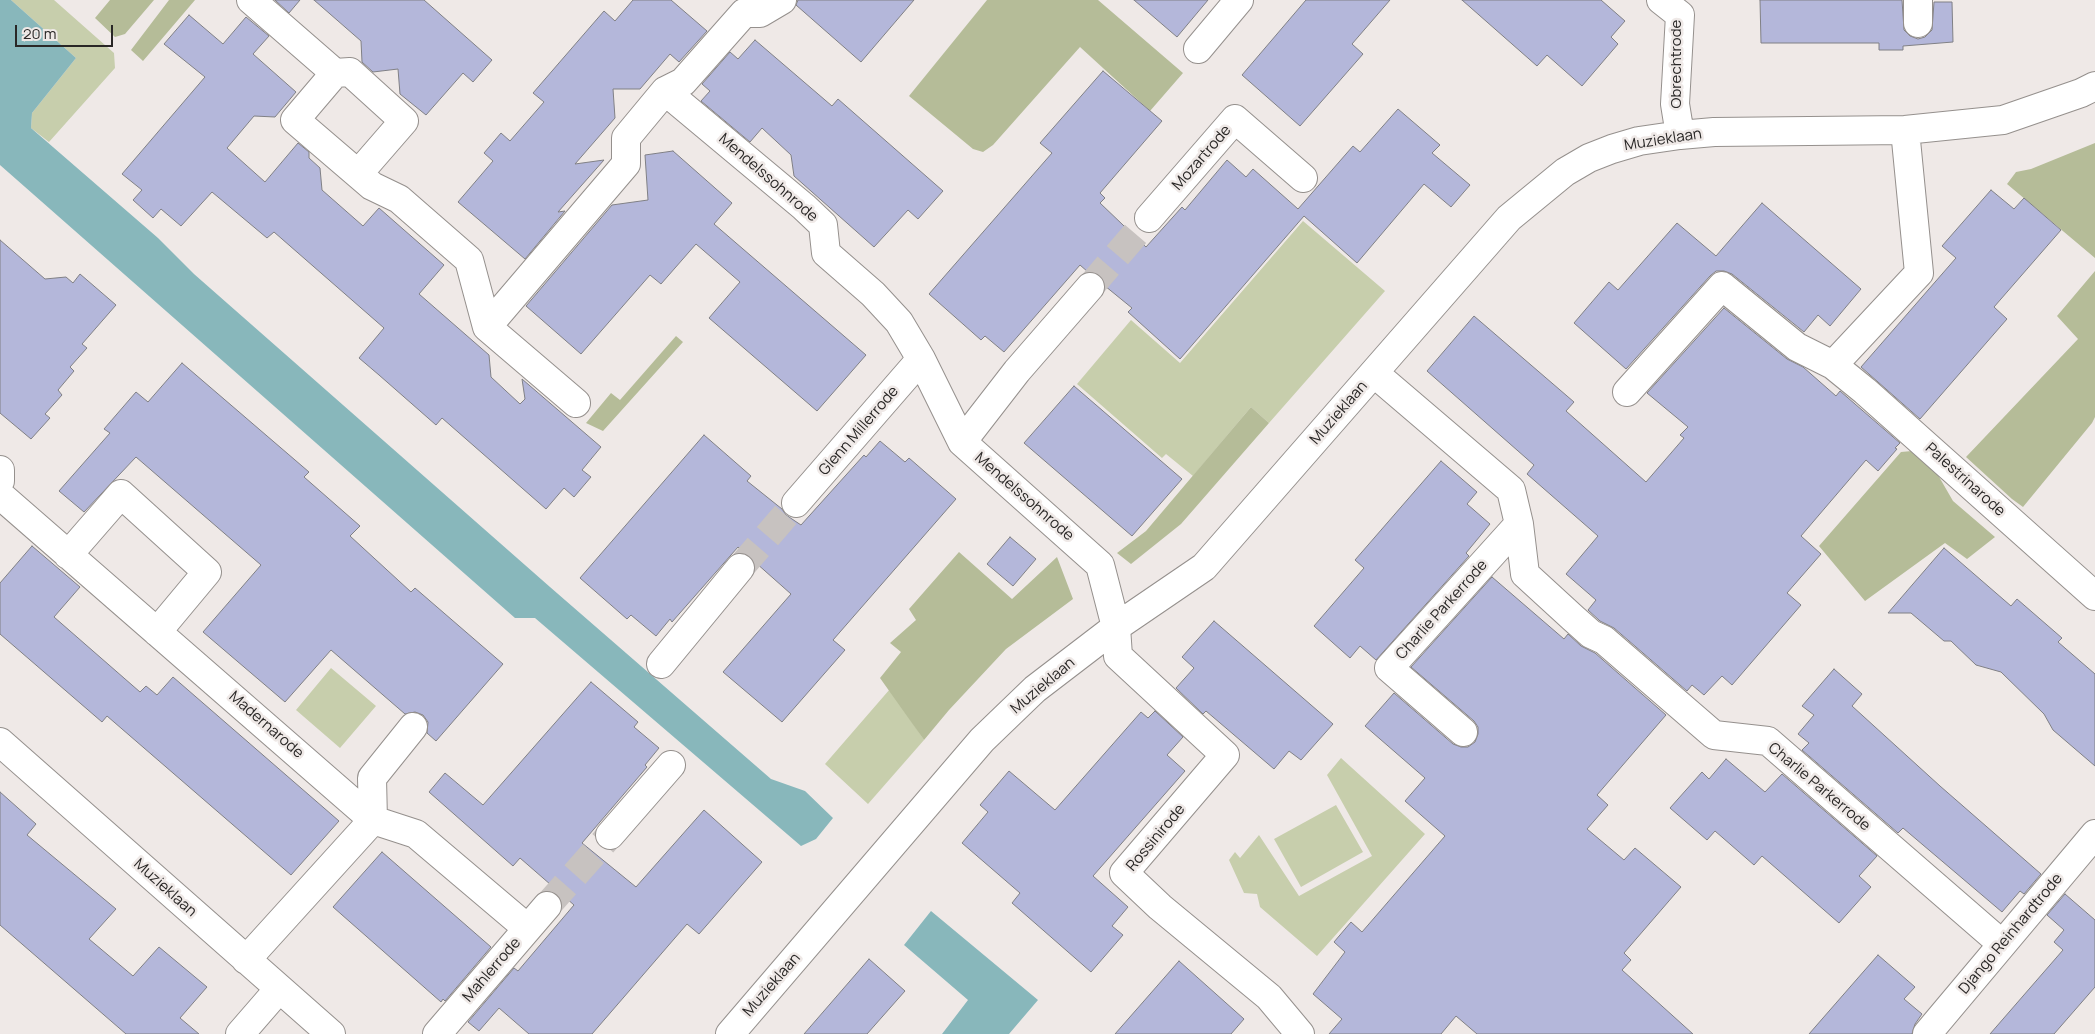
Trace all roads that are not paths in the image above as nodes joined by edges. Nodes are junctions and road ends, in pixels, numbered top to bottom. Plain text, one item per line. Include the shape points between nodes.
1 (251, 0) edge
2 (782, 0) edge
3 (1239, 0) edge
4 (1661, 0) edge
5 (1198, 49) dead end
6 (335, 73) junction
7 (2095, 86) edge
8 (665, 90) junction
9 (1905, 130) junction
10 (1680, 135) junction
11 (358, 174) junction
12 (1302, 178) dead end
13 (1149, 218) tunnel mouth
14 (1090, 287) tunnel mouth
15 (487, 327) junction
16 (921, 360) junction
17 (1833, 365) junction
18 (1374, 373) junction
19 (1627, 392) dead end
20 (576, 403) dead end
21 (962, 442) junction
22 (0, 470) edge
23 (0, 481) edge
24 (0, 495) edge
25 (796, 503) tunnel mouth
26 (1519, 524) junction
27 (68, 555) junction
28 (740, 568) tunnel mouth
29 (2095, 596) edge
30 (1116, 627) junction
31 (157, 632) junction
32 (661, 664) dead end
33 (413, 727) dead end
34 (1463, 732) dead end
35 (0, 742) edge
36 (671, 765) dead end
37 (373, 820) junction
38 (2095, 834) edge
39 (610, 835) tunnel mouth
40 (547, 906) tunnel mouth
41 (527, 928) junction
42 (2002, 944) junction
43 (246, 960) junction
44 (279, 989) junction
45 (240, 1034) edge
46 (331, 1034) edge
47 (437, 1034) edge
48 (730, 1034) edge
49 (1300, 1034) edge
50 (1927, 1034) edge

1 - 6 street
2 - 8 street via 760,13 744,13 683,82
3 - 5 street
4 - 10 street, Obrechtrode via 1680,15 1675,104
6 - 11 street via 295,120
6 - 11 street via 350,72 404,121
7 - 9 street, Muzieklaan via 2003,120
8 - 15 street via 626,138 626,164
8 - 16 street, Mendelssohnrode via 823,225 826,254 873,294 899,322
9 - 10 street, Muzieklaan
9 - 17 street via 1919,273
10 - 18 street, Muzieklaan via 1612,149 1565,172 1509,218
11 - 15 street via 372,186 399,199 469,260
12 - 13 street, Mozartrode via 1235,119
14 - 21 street via 1017,371
15 - 20 street
16 - 21 street, Mendelssohnrode
16 - 25 street, Glenn Millerrode
17 - 19 street, Palestrinarode via 1797,347 1722,286
17 - 29 street, Palestrinarode
18 - 26 street, Charlie Parkerrode via 1510,490
18 - 30 street, Muzieklaan via 1204,567
21 - 30 street, Mendelssohnrode via 1100,565
22 - 23 street
24 - 27 street, Madernarode
26 - 34 street, Charlie Parkerrode via 1390,668
26 - 42 street, Charlie Parkerrode via 1526,574 1591,634 1604,640 1714,735 1768,741
27 - 31 street, Madernarode
27 - 31 street via 121,494 207,572
28 - 32 street
30 - 48 street, Muzieklaan via 1035,689 982,740
30 - 49 street, Rossinirode via 1118,656 1226,755 1124,873 1160,907 1270,997
31 - 37 street, Madernarode
33 - 37 street via 372,778
35 - 43 street, Muzieklaan
36 - 39 street
37 - 41 street, Madernarode via 416,834
37 - 43 street
38 - 42 street, Django Reinhardtrode
40 - 41 street, Mahlerrode
41 - 47 street, Mahlerrode
42 - 50 street, Django Reinhardtrode
43 - 44 street, Muzieklaan
44 - 45 street
44 - 46 street, Muzieklaan

